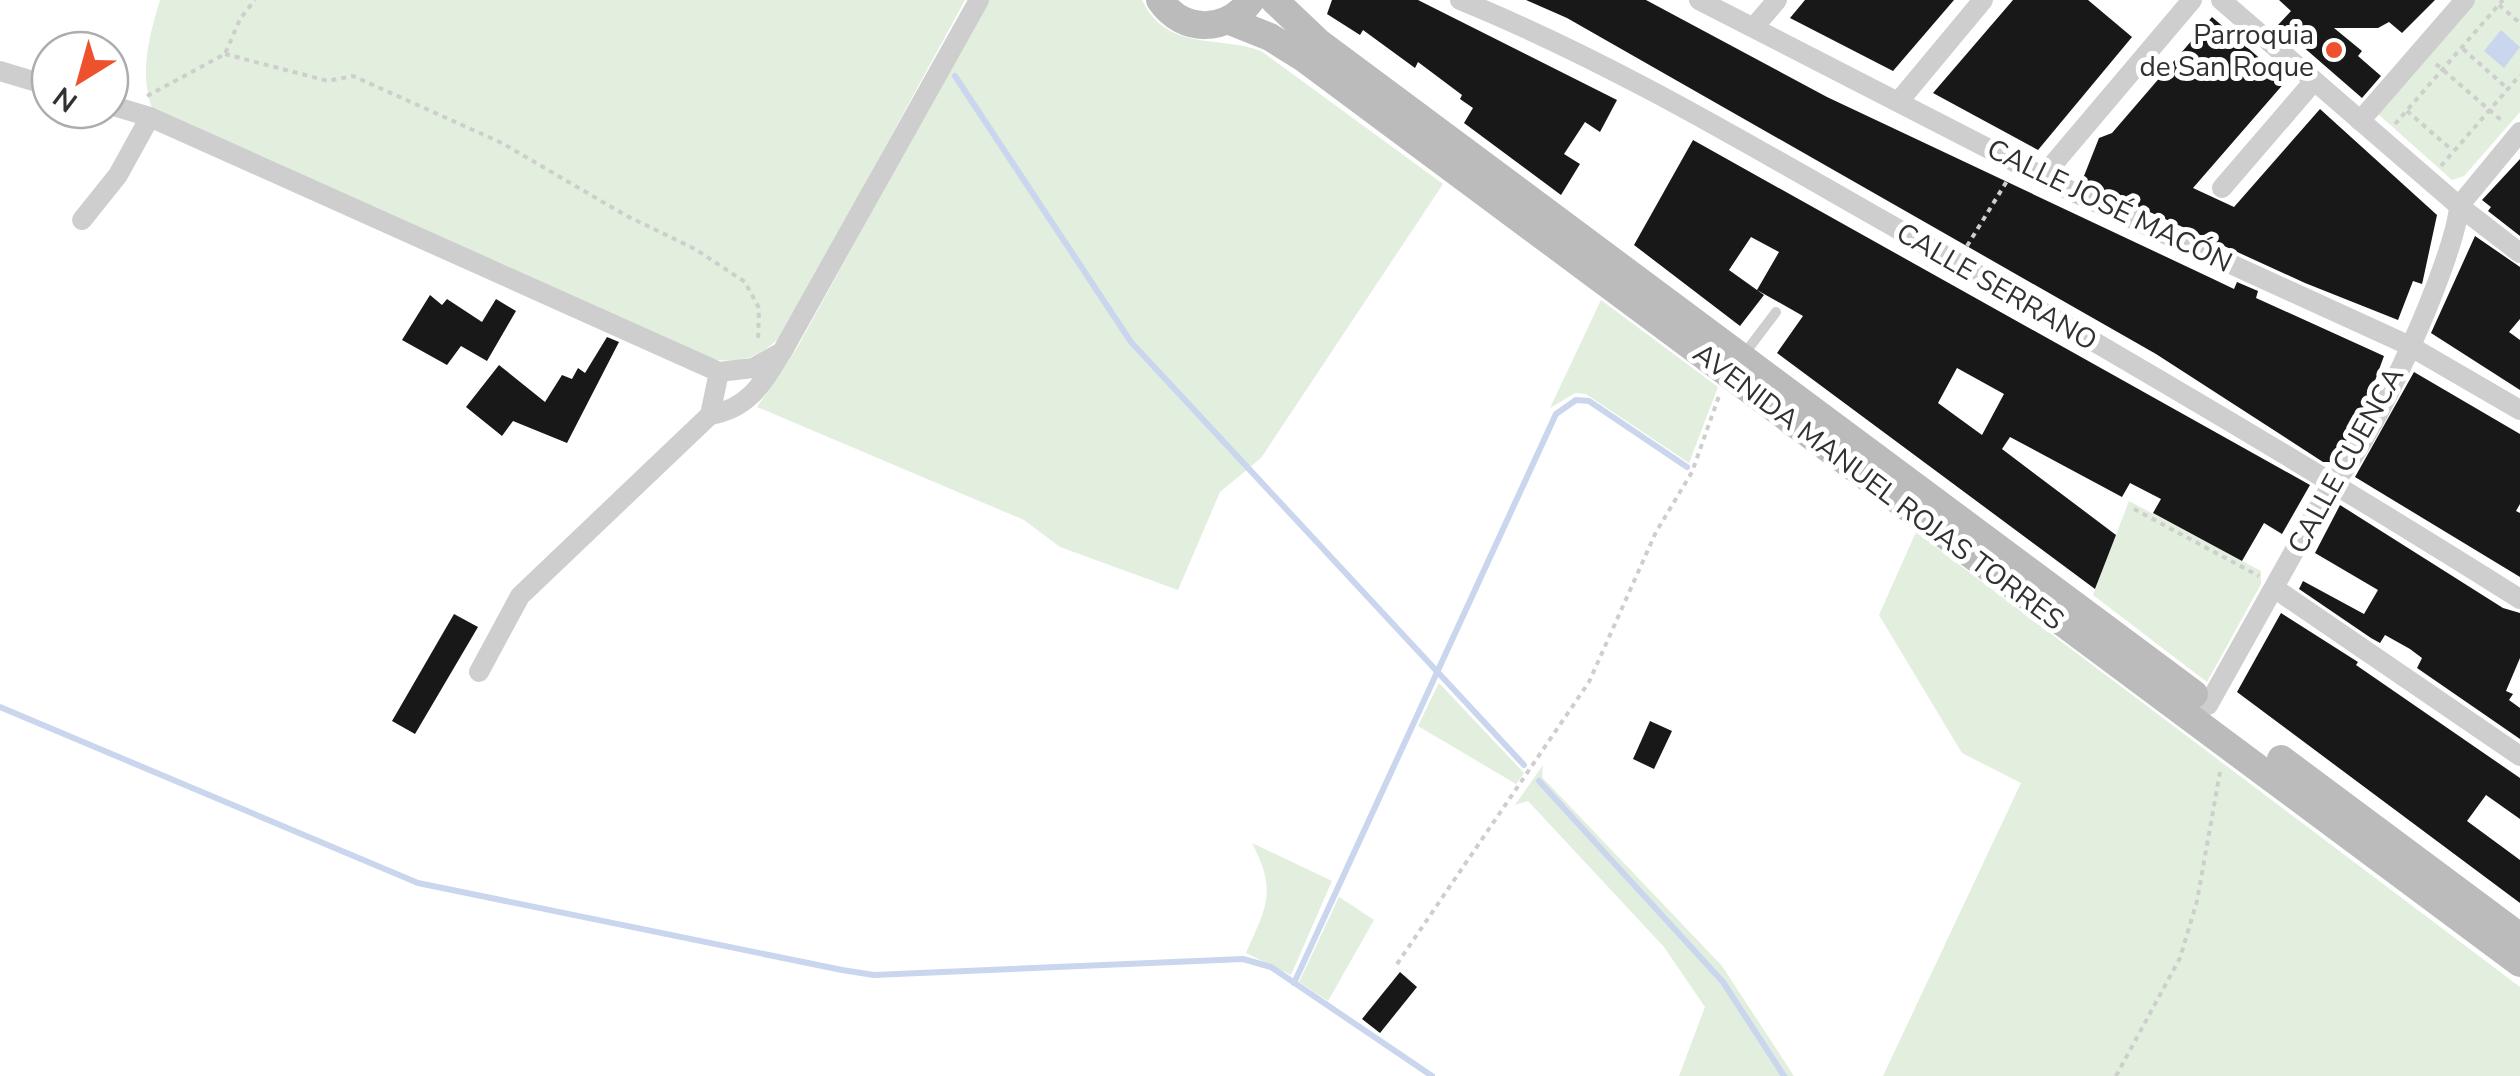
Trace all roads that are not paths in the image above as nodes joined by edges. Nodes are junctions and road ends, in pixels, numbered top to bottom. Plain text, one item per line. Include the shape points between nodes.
1 (979, 0) edge
2 (1160, 0) edge
3 (1251, 0) edge
4 (1274, 0) edge
5 (1460, 0) edge
6 (1699, 0) edge
7 (1777, 0) edge
8 (1983, 0) edge
9 (2192, 0) edge
10 (2221, 0) edge
11 (2465, 0) edge
12 (1230, 21) junction
13 (1754, 27) junction
14 (0, 70) edge
15 (30, 80) edge
16 (2314, 82) junction
17 (1899, 101) junction
18 (130, 111) edge
19 (2360, 121) junction
20 (2512, 128) edge
21 (126, 130) edge
22 (2044, 174) junction
23 (2222, 188) dead end
24 (2458, 206) junction
25 (82, 220) dead end
26 (2520, 252) edge
27 (1776, 312) dead end
28 (2408, 344) junction
29 (782, 352) junction
30 (1736, 367) junction
31 (718, 372) junction
32 (2520, 410) edge
33 (710, 415) junction
34 (2334, 482) junction
35 (2276, 584) junction
36 (2520, 599) edge
37 (479, 672) dead end
38 (2208, 705) junction
39 (2520, 756) edge
40 (2520, 937) edge
41 (2520, 963) edge

1 - 29 street
2 - 12 main road via 1196,26
3 - 12 main road
4 - 30 main road, AVENIDA MANUEL ROJAS TORRES via 1318,42
5 - 34 street, CALLE SERRANO via 1550,36
6 - 13 street, CALLE JOSÉ MACÓN
7 - 13 street
8 - 17 street
9 - 22 street
10 - 16 street
11 - 19 street
12 - 30 main road, AVENIDA MANUEL ROJAS TORRES via 1305,59
13 - 17 street, CALLE JOSÉ MACÓN
14 - 15 street
16 - 19 street
16 - 23 street
17 - 22 street, CALLE JOSÉ MACÓN
18 - 31 street
19 - 24 street
20 - 24 street
21 - 25 street via 118,176
22 - 28 street, CALLE JOSÉ MACÓN
24 - 26 street
24 - 28 street, CALLE CUENCA via 2457,230
27 - 30 lane
28 - 32 street, CALLE JOSÉ MACÓN
28 - 34 street, CALLE CUENCA via 2353,458
29 - 31 street via 753,368
29 - 33 street via 759,390 733,411
30 - 38 main road, AVENIDA MANUEL ROJAS TORRES
30 - 41 main road, AVENIDA MANUEL ROJAS TORRES
31 - 33 street
33 - 37 street via 520,596
34 - 35 street, CALLE CUENCA
34 - 36 street, CALLE SERRANO
35 - 38 street, CALLE CUENCA
35 - 39 street
38 - 40 main road, AVENIDA MANUEL ROJAS TORRES

